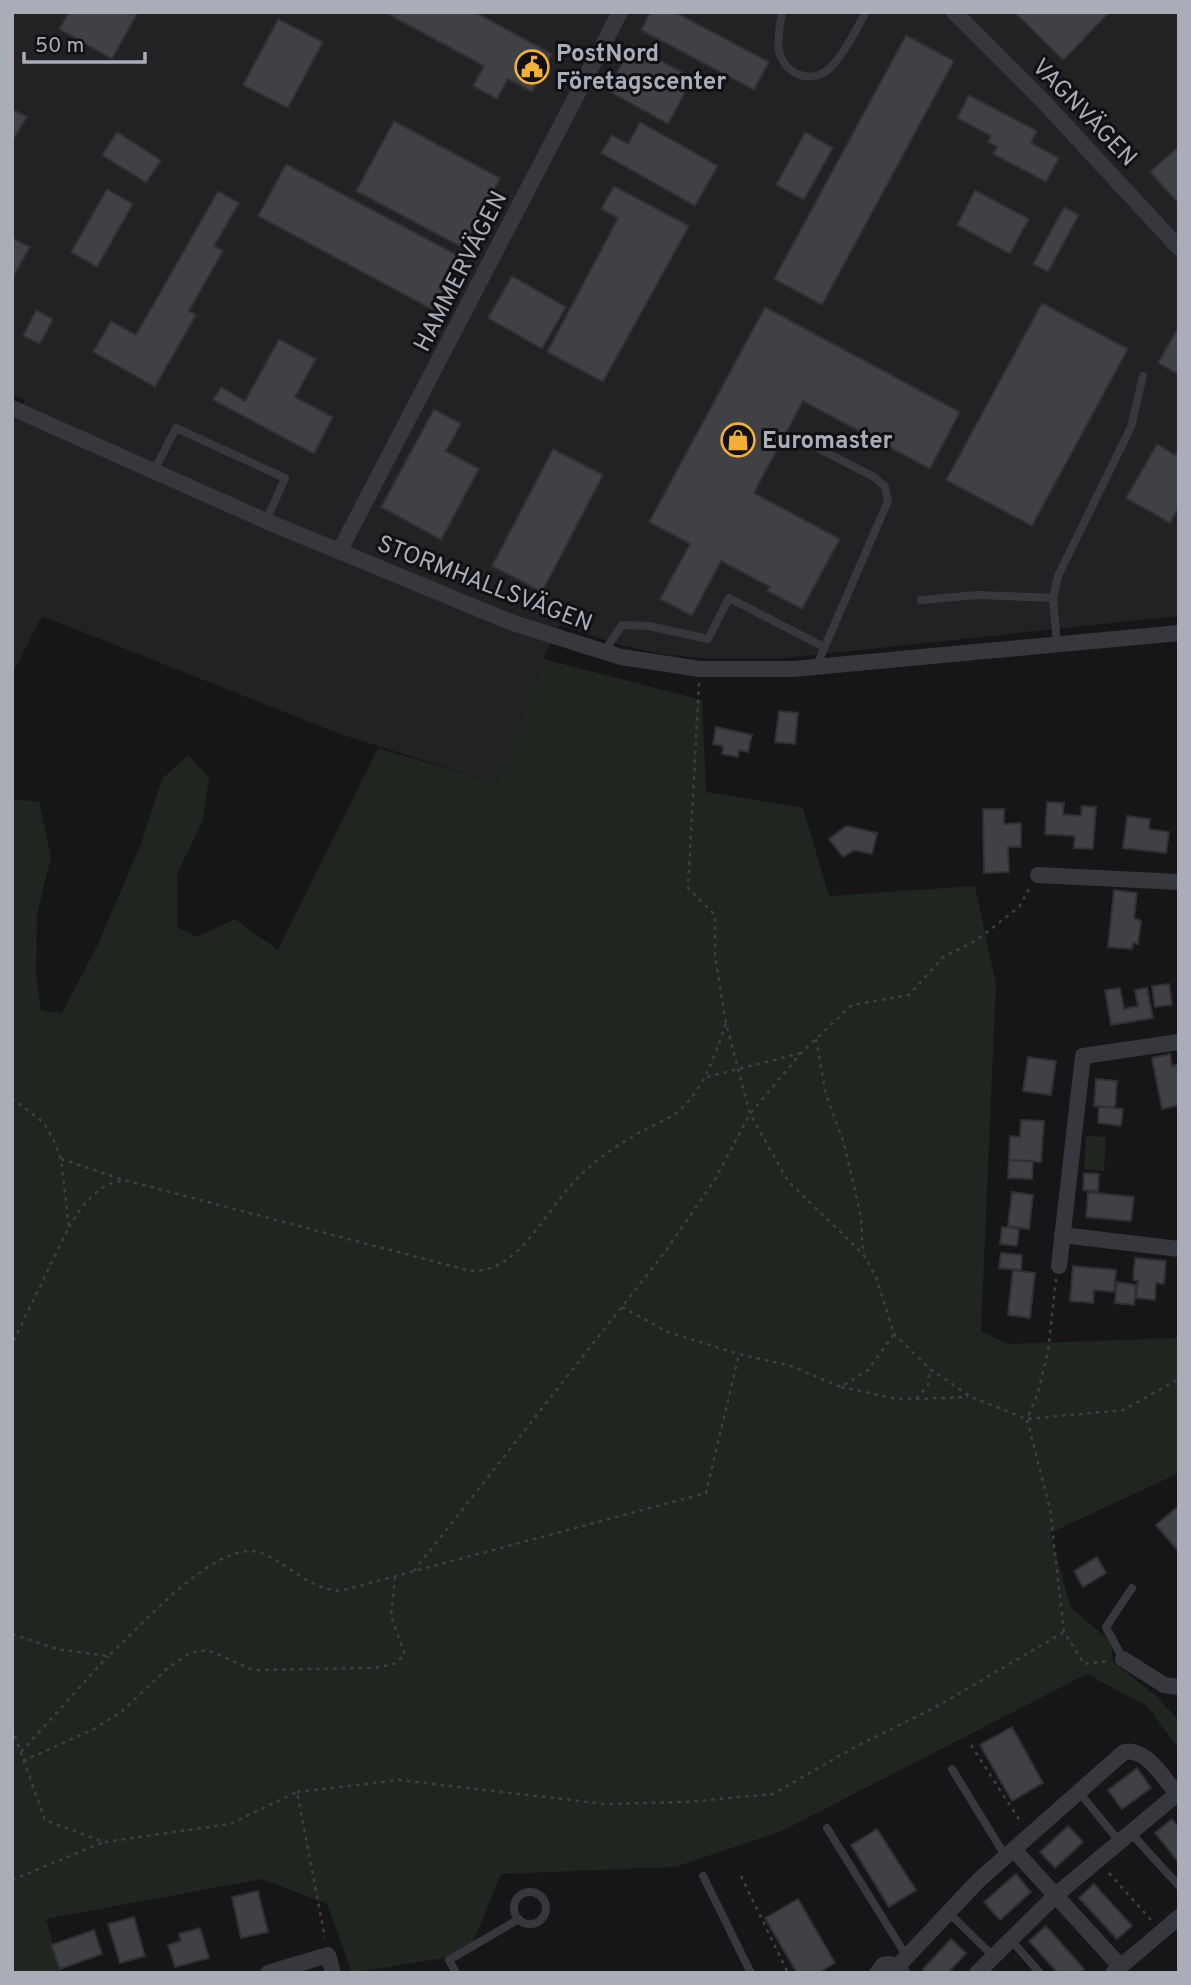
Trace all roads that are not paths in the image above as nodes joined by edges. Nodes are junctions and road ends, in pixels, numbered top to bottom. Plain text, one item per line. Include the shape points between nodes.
1 (620, 12) edge
2 (782, 12) edge
3 (866, 12) edge
4 (954, 12) edge
5 (1179, 247) edge
6 (1143, 376) dead end
7 (12, 408) edge
8 (794, 436) dead end
9 (154, 471) junction
10 (266, 521) junction
11 (340, 550) junction
12 (1053, 598) junction
13 (922, 600) dead end
14 (1179, 633) edge
15 (1057, 645) junction
16 (822, 646) junction
17 (604, 653) junction
18 (816, 667) junction
19 (1038, 875) road end
20 (1179, 882) edge
21 (1179, 1042) edge
22 (1062, 1235) junction
23 (1179, 1249) edge
24 (1059, 1266) road end
25 (1132, 1588) dead end
26 (1123, 1659) joint
27 (1179, 1687) edge
28 (952, 1769) dead end
29 (1079, 1791) junction
30 (1178, 1795) edge
31 (827, 1828) dead end
32 (1125, 1836) junction
33 (1010, 1853) junction
34 (704, 1876) dead end
35 (1179, 1886) edge
36 (1057, 1894) junction
37 (949, 1913) junction
38 (1179, 1917) edge
39 (519, 1919) junction
40 (1010, 1940) junction
41 (993, 1956) junction
42 (902, 1965) edge
43 (1116, 1970) edge
44 (268, 1973) edge
45 (333, 1973) edge
46 (456, 1973) edge
47 (751, 1973) edge
48 (877, 1973) edge
49 (976, 1973) edge
50 (1040, 1973) edge

1 - 11 street, HAMMERVÄGEN
2 - 3 lane via 779,51 789,68 810,77 829,69
4 - 5 street, VAGNVÄGEN
6 - 12 lane via 1131,427 1058,576
7 - 9 street, STORMHALLSVÄGEN
8 - 16 lane via 874,477 885,487 888,501
9 - 10 street, STORMHALLSVÄGEN
9 - 10 lane via 176,428 285,478
10 - 11 street, STORMHALLSVÄGEN
11 - 17 street, STORMHALLSVÄGEN via 513,623
12 - 13 lane via 978,595
12 - 15 lane
14 - 15 street, STORMHALLSVÄGEN
15 - 18 street, STORMHALLSVÄGEN
16 - 17 lane via 729,598 708,639 622,625
16 - 18 lane
17 - 18 street, STORMHALLSVÄGEN via 700,669
19 - 20 street
21 - 22 street via 1083,1056
22 - 23 street
22 - 24 street
25 - 26 lane via 1106,1628
26 - 27 street via 1164,1685
28 - 33 lane
29 - 30 street via 1124,1752 1134,1750
29 - 32 lane
29 - 33 street
30 - 32 street
31 - 42 lane
32 - 35 lane
32 - 36 street
33 - 36 street
33 - 37 street
34 - 47 lane
36 - 40 street
36 - 43 street
37 - 41 lane
37 - 42 street
38 - 43 street
39 - 39 lane via 530,1926 542,1921 547,1908 540,1895 526,1891 518,1896 513,1907
39 - 46 lane via 449,1960
40 - 41 street
40 - 50 lane
41 - 49 street
42 - 48 street via 883,1965
44 - 45 street via 328,1955

